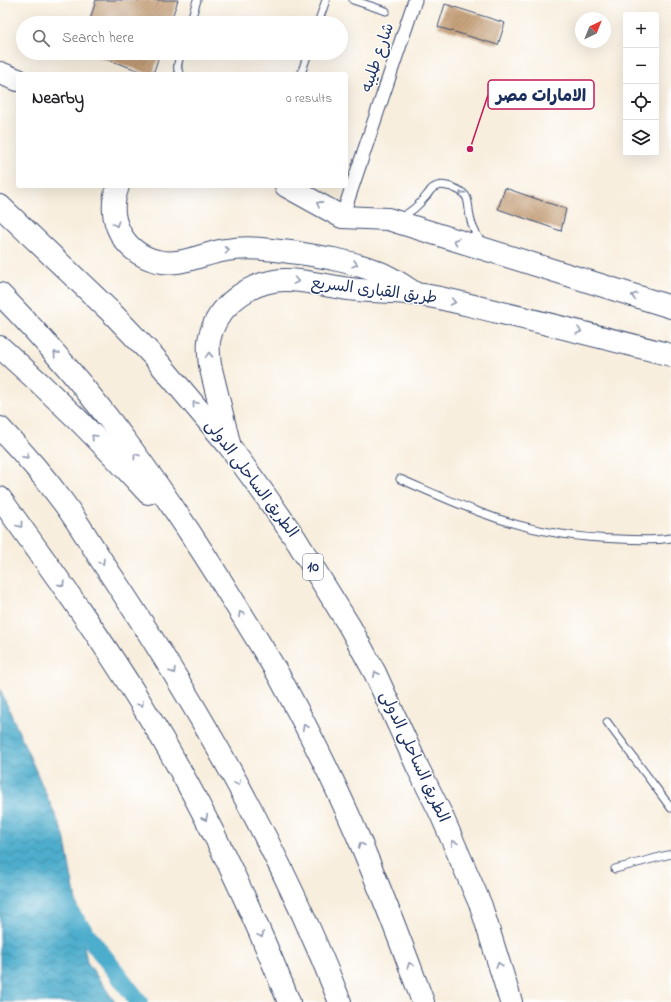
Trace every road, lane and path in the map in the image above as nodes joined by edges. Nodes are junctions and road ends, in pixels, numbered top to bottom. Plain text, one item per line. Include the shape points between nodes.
1 (197, 0) edge
2 (326, 0) edge
3 (353, 0) edge
4 (415, 0) edge
5 (386, 11) dead end
6 (192, 16) edge
7 (320, 16) edge
8 (179, 60) edge
9 (306, 60) edge
10 (179, 72) edge
11 (302, 72) edge
12 (0, 73) edge
13 (16, 79) edge
14 (117, 188) edge
15 (290, 188) edge
16 (0, 206) edge
17 (342, 217) junction
18 (388, 219) junction
19 (490, 252) junction
20 (0, 294) edge
21 (416, 294) junction
22 (671, 307) edge
23 (0, 348) edge
24 (671, 355) edge
25 (0, 428) edge
26 (230, 447) junction
27 (400, 479) dead end
28 (0, 498) edge
29 (671, 538) edge
30 (207, 557) junction
31 (607, 722) dead end
32 (671, 808) edge
33 (671, 854) edge
34 (615, 869) dead end
35 (289, 1002) edge
36 (340, 1002) edge
37 (423, 1002) edge
38 (511, 1002) edge

1 - 6 lane
2 - 7 lane
3 - 5 lane
4 - 17 street, شارع طليبه
8 - 10 lane via 177,67
9 - 11 lane
12 - 13 highway
14 -> 21 highway via 113,213 118,230 128,245 141,256 158,262 176,262 222,250 267,249 350,263 379,272
17 -> 15 highway
26 -> 16 highway, الطريق الساحلى الدولى / 10 via 159,362 113,314
17 - 18 highway
19 -> 18 highway
19 -> 18 lane via 474,230 467,196 453,188 437,186 410,213 400,218
22 -> 19 highway
30 -> 20 highway via 112,422 67,367
21 -> 24 highway, طريق القبارى السريع
26 -> 21 highway, طريق القبارى السريع via 208,353 212,329 235,299 260,285 289,279 352,289
30 -> 23 highway via 130,472
25 -> 36 highway via 64,503 184,688 253,812
38 -> 26 highway, الطريق الساحلى الدولى / 10 via 481,906 375,673 295,538
27 - 29 lane via 480,512 541,530 603,539
28 -> 35 highway via 91,627 142,705 188,784 230,866
37 -> 30 highway via 364,851 320,755 277,674
31 - 32 lane
33 - 34 lane

